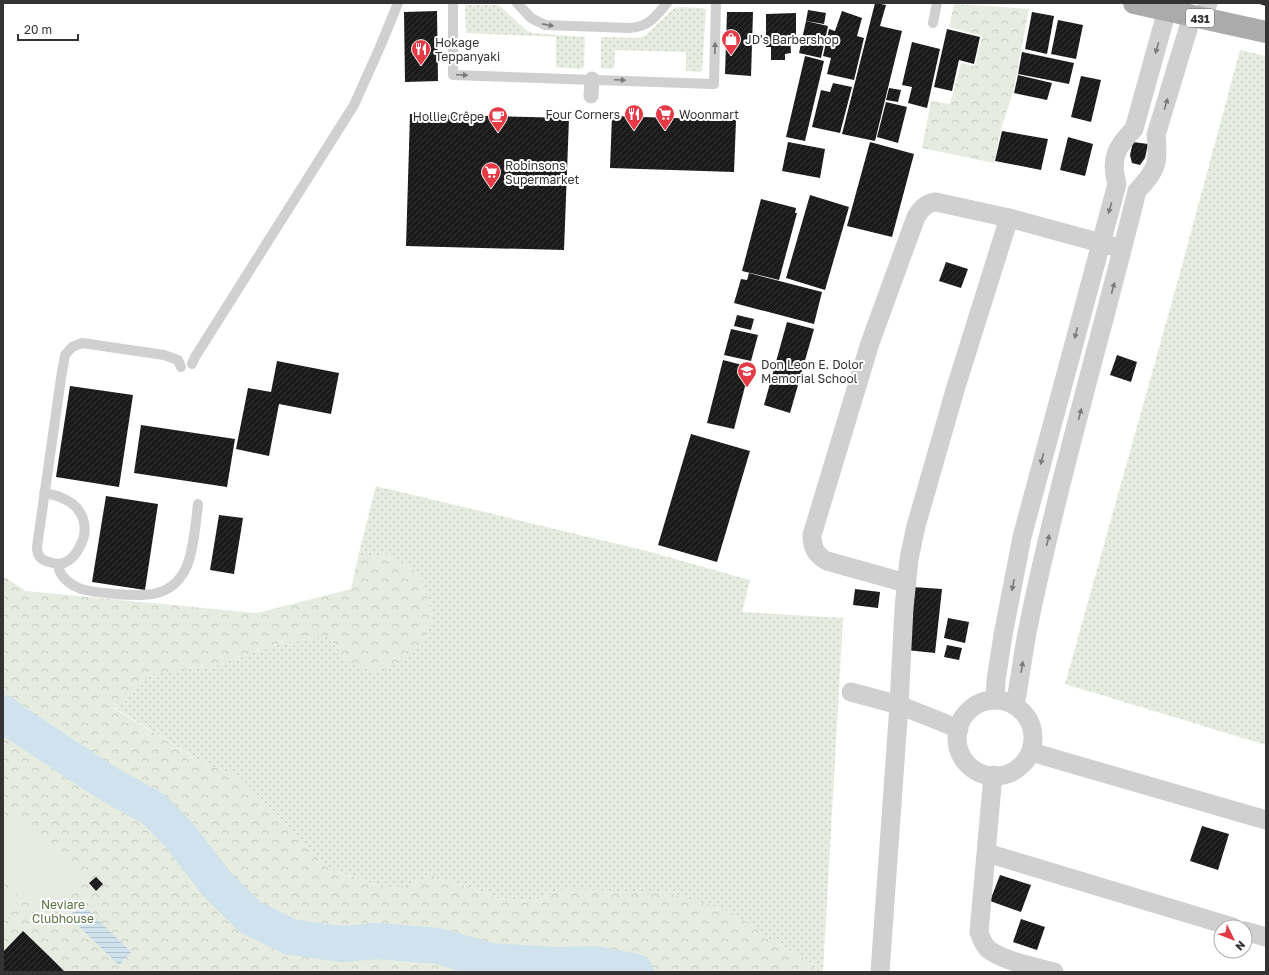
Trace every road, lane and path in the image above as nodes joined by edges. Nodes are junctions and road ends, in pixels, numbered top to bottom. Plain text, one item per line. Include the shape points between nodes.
1 (398, 3) edge
2 (453, 3) edge
3 (517, 3) edge
4 (667, 3) edge
5 (716, 3) edge
6 (936, 3) edge
7 (1134, 3) edge
8 (1167, 10) junction
9 (1201, 12) edge
10 (933, 23) dead end
11 (1266, 32) edge
12 (592, 79) junction
13 (591, 96) dead end
14 (1134, 129) junction
15 (1156, 135) junction
16 (1117, 184) junction
17 (1137, 191) junction
18 (1009, 218) junction
19 (1101, 242) junction
20 (1123, 249) junction
21 (192, 364) dead end
22 (181, 367) dead end
23 (44, 493) junction
24 (198, 504) dead end
25 (58, 564) junction
26 (906, 583) junction
27 (851, 692) dead end
28 (995, 700) junction
29 (899, 705) junction
30 (1015, 705) junction
31 (959, 730) junction
32 (1031, 752) junction
33 (993, 775) junction
34 (1266, 820) edge
35 (987, 853) junction
36 (1213, 921) edge
37 (1253, 933) edge
38 (1266, 937) edge
39 (880, 972) edge
40 (1054, 972) edge

1 - 21 lane via 354,105
2 -> 12 lane via 453,75
3 -> 4 lane via 531,18 545,25 630,28 647,24
12 -> 5 lane via 714,84
6 - 10 lane
7 - 8 main road, 431
8 - 9 main road, 431
8 -> 14 street
9 - 11 main road, 431
15 -> 9 street
12 - 13 street
14 - 15 street
14 - 16 street via 1122,141 1115,157 1113,170
15 - 17 street via 1158,154 1155,169
16 - 17 street
16 -> 19 street
17 - 20 street
18 - 19 street
18 - 26 street via 918,518
18 - 26 street via 936,202 920,210 870,343 812,535 814,549 827,561
19 - 20 street
19 -> 28 street via 1022,537 996,680
30 -> 20 street via 1028,629 1047,545
22 - 23 lane via 178,360 164,355 82,343 72,347 65,355
23 - 25 lane via 37,553 43,560
23 - 25 lane via 70,502 85,521 84,539 76,554 64,563
24 - 25 lane via 185,571 173,585 158,593 140,596 81,589 61,575
26 - 29 street
27 - 29 street
28 - 30 street
28 - 31 street via 985,701 968,712
29 - 31 street
29 - 39 street
30 - 32 street via 1024,712 1031,726
31 - 33 street via 960,751 965,760 982,773
32 - 33 street via 1016,769 1002,775
32 - 34 street
33 - 35 street
35 - 36 street
35 - 40 street via 979,932 981,939 988,948 1000,956
37 - 38 street

